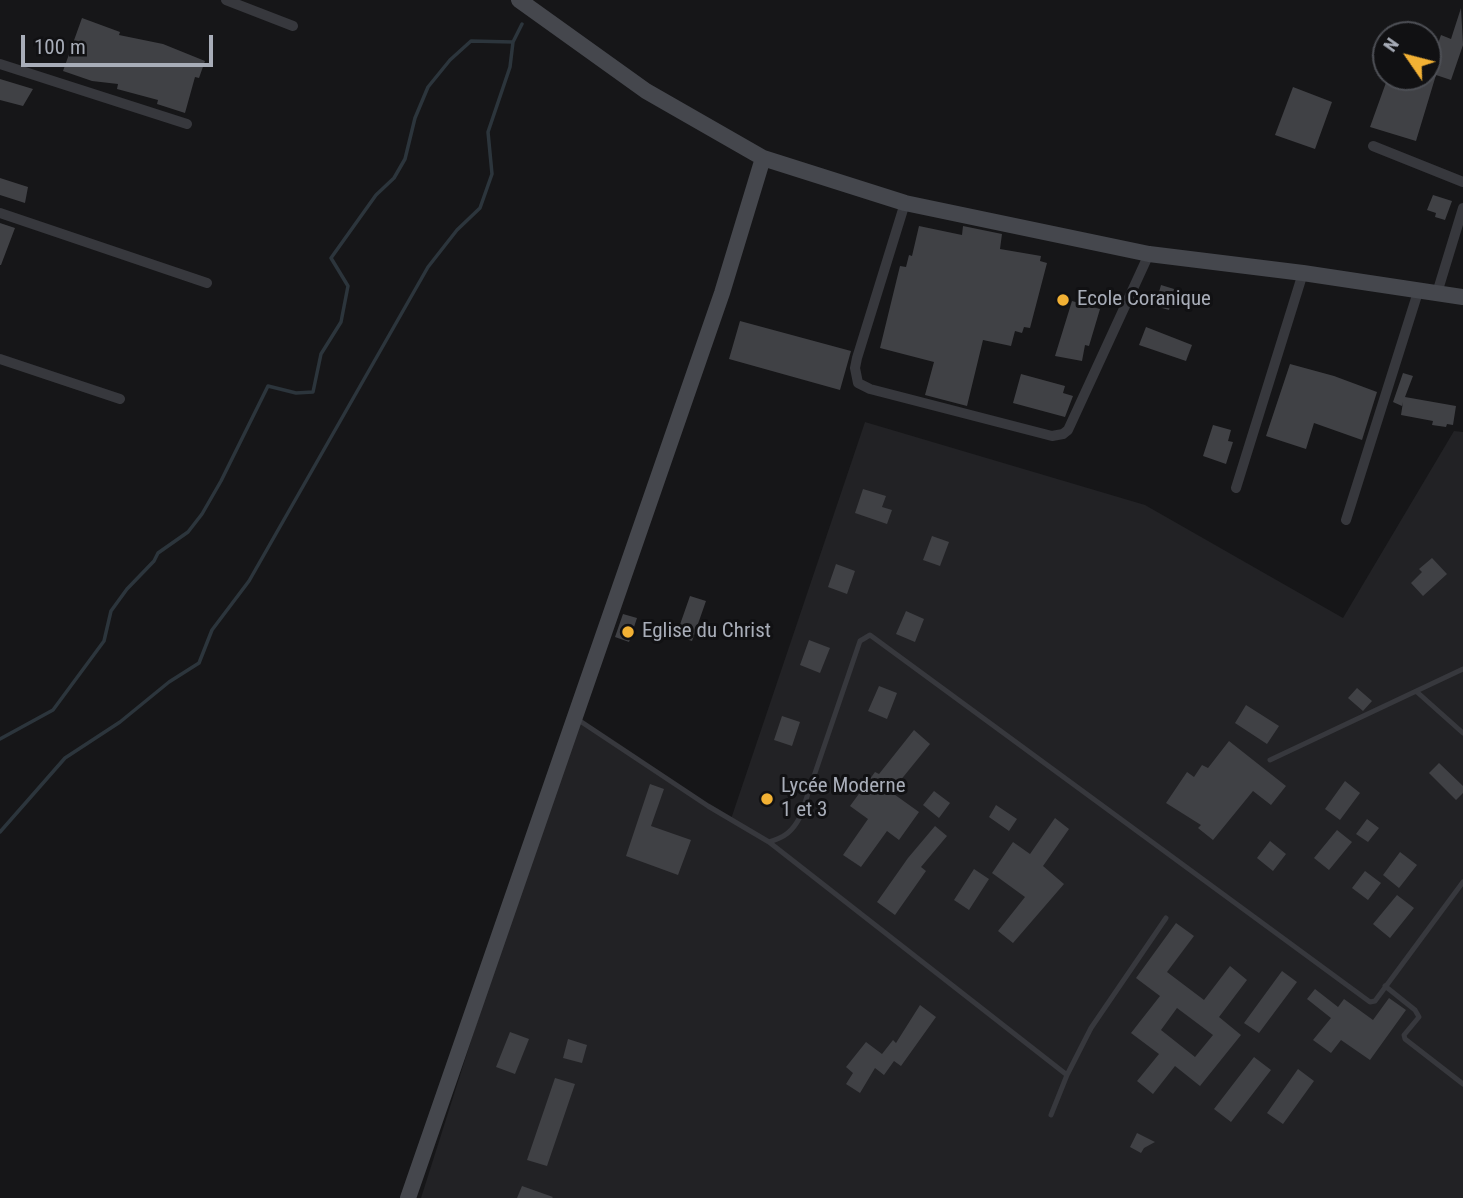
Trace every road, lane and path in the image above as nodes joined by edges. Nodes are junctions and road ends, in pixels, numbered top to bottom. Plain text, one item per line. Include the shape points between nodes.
1 (226, 0) edge
2 (519, 0) edge
3 (293, 26) dead end
4 (0, 64) edge
5 (187, 124) dead end
6 (1373, 146) dead end
7 (763, 158) junction
8 (1463, 182) edge
9 (905, 203) junction
10 (1463, 208) edge
11 (0, 213) edge
12 (1149, 254) junction
13 (1303, 273) junction
14 (207, 283) dead end
15 (1418, 292) junction
16 (1437, 293) junction
17 (1463, 297) edge
18 (0, 359) edge
19 (120, 399) dead end
20 (1236, 488) dead end
21 (1346, 520) dead end
22 (1463, 669) edge
23 (1417, 692) junction
24 (574, 717) junction
25 (1463, 733) edge
26 (1270, 760) dead end
27 (769, 842) junction
28 (1463, 882) edge
29 (1166, 918) dead end
30 (1385, 986) junction
31 (1067, 1075) junction
32 (1463, 1084) edge
33 (1051, 1115) dead end
34 (408, 1198) edge

1 - 3 street
2 - 7 street via 646,91
4 - 5 street
6 - 8 street
7 - 9 street
7 - 24 street via 722,293
9 - 12 street
9 - 12 street via 855,368 858,383 1052,436 1068,430
10 - 16 street
11 - 14 street
12 - 13 street
13 - 15 street
13 - 20 street
15 - 16 street
15 - 21 street
16 - 17 street
18 - 19 street
22 - 23 lane
23 - 25 lane
23 - 26 lane
24 - 27 lane
24 - 34 street
27 - 30 lane via 792,831 800,817 860,641 870,635 1370,1002
27 - 31 lane
28 - 30 lane
29 - 31 lane via 1091,1028
30 - 32 lane via 1419,1017 1405,1039
31 - 33 lane

